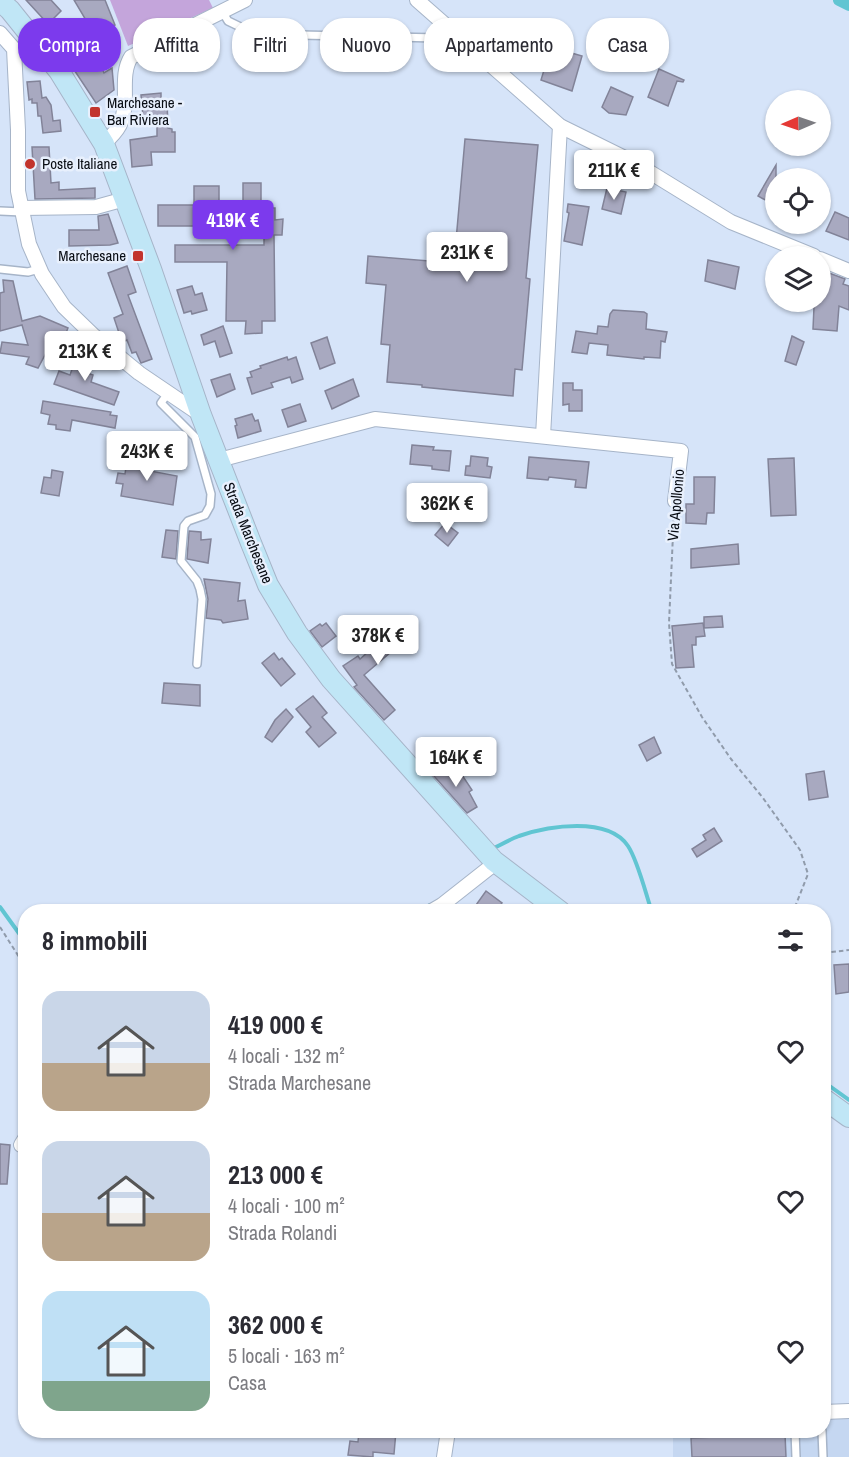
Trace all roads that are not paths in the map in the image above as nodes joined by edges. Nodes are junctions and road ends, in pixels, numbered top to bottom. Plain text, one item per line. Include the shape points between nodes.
1 (245, 0) edge
2 (417, 0) edge
3 (0, 1) edge
4 (219, 5) edge
5 (437, 18) edge
6 (0, 32) edge
7 (424, 38) edge
8 (499, 72) edge
9 (560, 126) junction
10 (104, 144) junction
11 (125, 199) junction
12 (21, 210) junction
13 (0, 211) edge
14 (790, 246) edge
15 (831, 264) edge
16 (0, 269) edge
17 (39, 269) junction
18 (849, 271) edge
19 (168, 393) junction
20 (201, 415) junction
21 (543, 436) junction
22 (219, 460) junction
23 (675, 501) road end
24 (196, 664) dead end
25 (494, 861) junction
26 (443, 904) edge
27 (550, 904) edge
28 (831, 1105) edge
29 (849, 1117) edge
30 (849, 1411) edge
31 (831, 1412) edge
32 (447, 1438) edge
33 (795, 1438) edge
34 (822, 1438) edge
35 (444, 1457) edge
36 (796, 1457) edge
37 (823, 1457) edge

1 - 4 street
2 - 5 street
3 - 10 main road, Strada Marchesane via 59,71
4 - 7 lane via 228,21 255,34
4 - 10 street via 131,57 126,69 123,120
6 - 12 street via 14,49
8 - 9 street
9 - 14 street via 635,163 731,222
9 - 21 street
10 - 11 main road, Strada Marchesane
11 - 12 street via 96,207
11 - 20 main road, Strada Marchesane
12 - 13 lane
12 - 17 street
15 - 18 street
16 - 17 lane
17 - 19 street via 71,314 130,366
19 - 20 street
19 - 24 lane via 161,403 195,437 210,494 205,515 184,525 182,561 197,581 202,599
20 - 22 main road, Strada Marchesane
21 - 22 street, Via Apollonio via 375,419
21 - 23 street, Via Apollonio via 681,450
22 - 25 main road, Strada Marchesane via 268,585 297,633 331,679
25 - 26 street
25 - 27 main road, Strada Marchesane
28 - 29 main road
30 - 31 street
32 - 35 street
33 - 36 lane
34 - 37 lane

